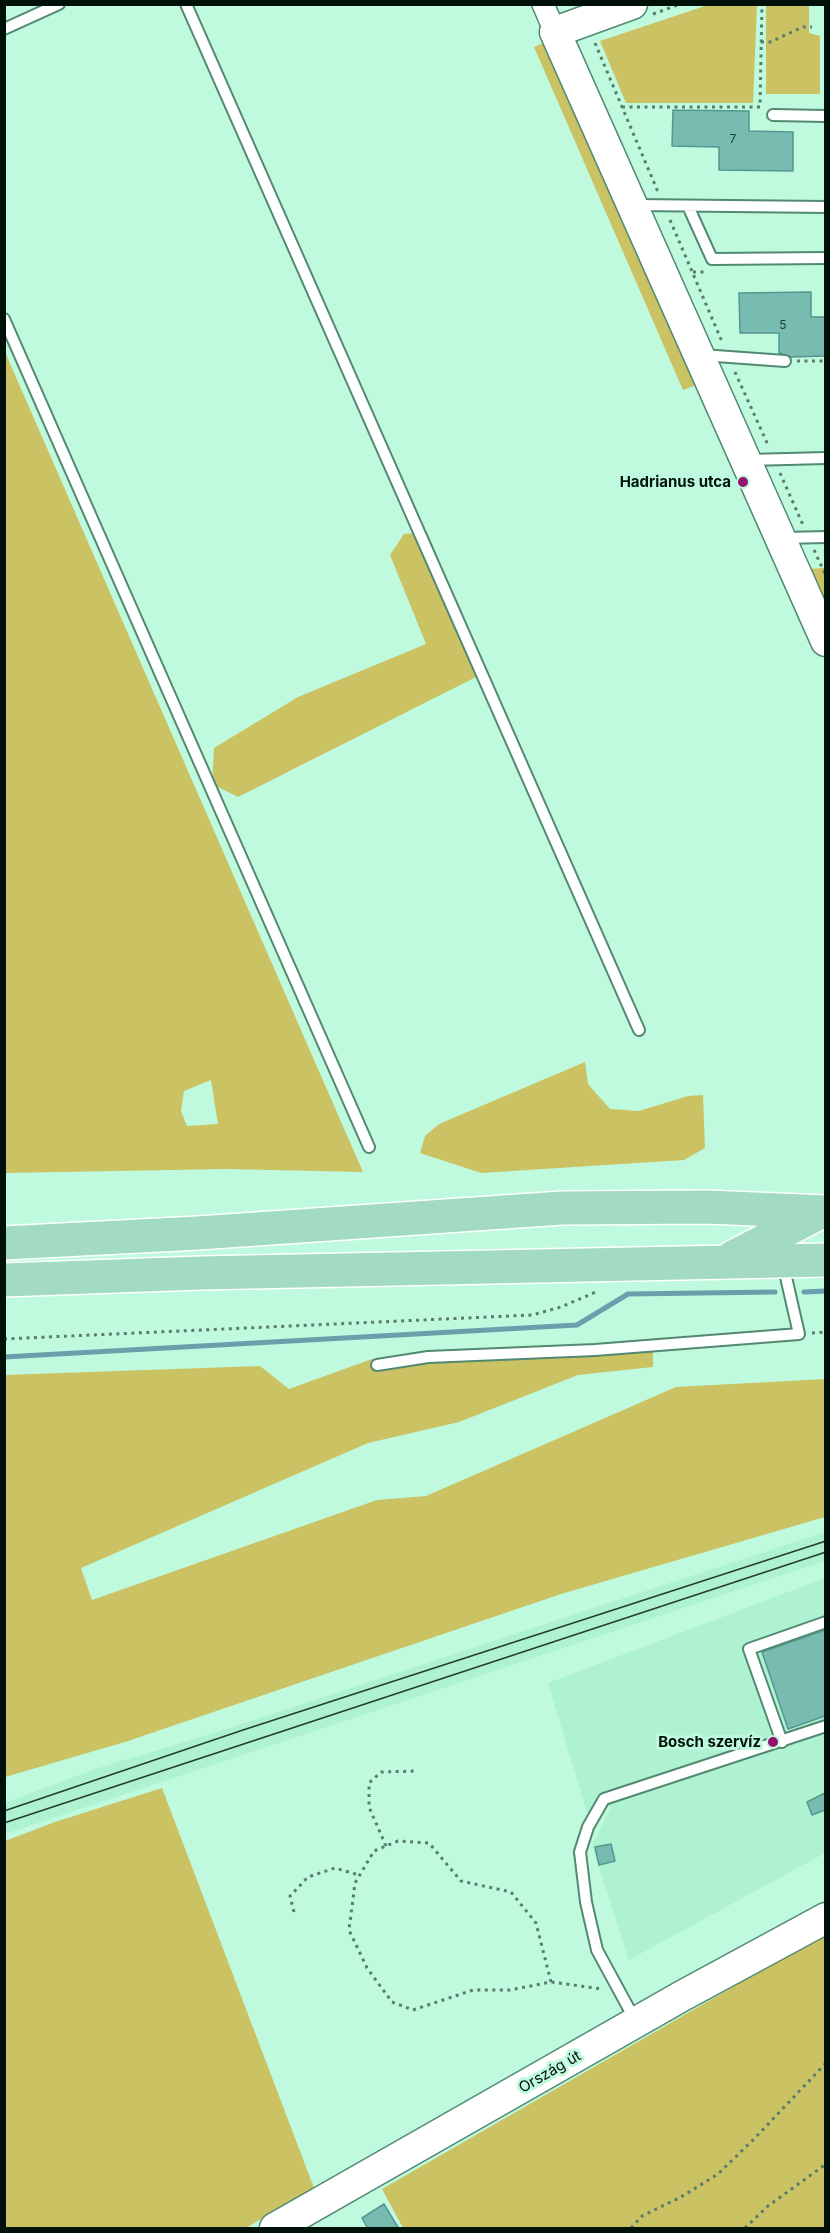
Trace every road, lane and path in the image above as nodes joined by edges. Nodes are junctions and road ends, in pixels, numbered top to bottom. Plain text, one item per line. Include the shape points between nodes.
1 (59, 4) edge
2 (186, 4) edge
3 (543, 4) edge
4 (632, 4) edge
5 (762, 4) edge
6 (586, 21) junction
7 (812, 27) dead end
8 (4, 29) edge
9 (555, 32) junction
10 (761, 42) junction
11 (622, 107) junction
12 (773, 116) dead end
13 (825, 116) edge
14 (664, 205) junction
15 (632, 206) junction
16 (688, 206) junction
17 (825, 207) edge
18 (825, 258) edge
19 (4, 319) edge
20 (698, 354) junction
21 (728, 357) junction
22 (785, 361) joint
23 (825, 361) edge
24 (825, 458) edge
25 (760, 459) junction
26 (794, 537) junction
27 (825, 537) edge
28 (825, 576) edge
29 (825, 640) edge
30 (639, 1030) dead end
31 (369, 1147) dead end
32 (824, 1211) edge
33 (4, 1243) edge
34 (781, 1260) junction
35 (825, 1260) edge
36 (726, 1261) junction
37 (4, 1281) edge
38 (598, 1291) dead end
39 (4, 1339) edge
40 (377, 1365) dead end
41 (825, 1622) edge
42 (825, 1726) edge
43 (782, 1742) junction
44 (417, 1771) dead end
45 (386, 1846) junction
46 (359, 1875) junction
47 (294, 1912) dead end
48 (825, 1918) edge
49 (551, 1982) junction
50 (619, 1991) junction
51 (637, 2023) junction
52 (825, 2063) edge
53 (825, 2164) edge
54 (275, 2229) edge
55 (631, 2229) edge
56 (745, 2229) edge

1 - 8 lane
2 - 30 lane
3 - 9 street
4 - 6 street
5 - 10 path
6 - 9 street
6 - 11 path
7 - 10 path
9 - 15 street
10 - 11 path via 760,107
11 - 14 path
12 - 13 lane
14 - 15 lane
14 - 16 lane
14 - 21 path
15 - 20 street
16 - 17 lane
16 - 18 lane via 712,259
19 - 31 lane
20 - 21 lane
20 - 25 street
21 - 22 lane
21 - 25 path
22 - 23 path
24 - 25 lane
25 - 26 street
25 - 26 path
26 - 27 lane
26 - 28 path
26 - 29 street
32 - 33 main road via 562,1208
32 - 36 main road
34 - 35 main road
34 - 36 main road
34 - 40 lane via 799,1334 595,1350 429,1357
36 - 37 main road
38 - 39 path via 532,1315
41 - 43 lane via 748,1649
42 - 43 lane
43 - 50 lane via 604,1799 588,1827 580,1852 597,1950
44 - 45 path via 381,1772 369,1783 369,1807
45 - 46 path via 374,1851
45 - 49 path via 398,1841 429,1844 461,1881 511,1892 536,1923
46 - 47 path via 335,1868 308,1877 290,1896
46 - 49 path via 349,1930 367,1968 392,2002 413,2010 472,1990 510,1990
48 - 51 street, Ország út
49 - 50 path
50 - 51 lane
51 - 54 street, Ország út
52 - 55 path via 718,2174 681,2198 642,2216
53 - 56 path via 768,2206

